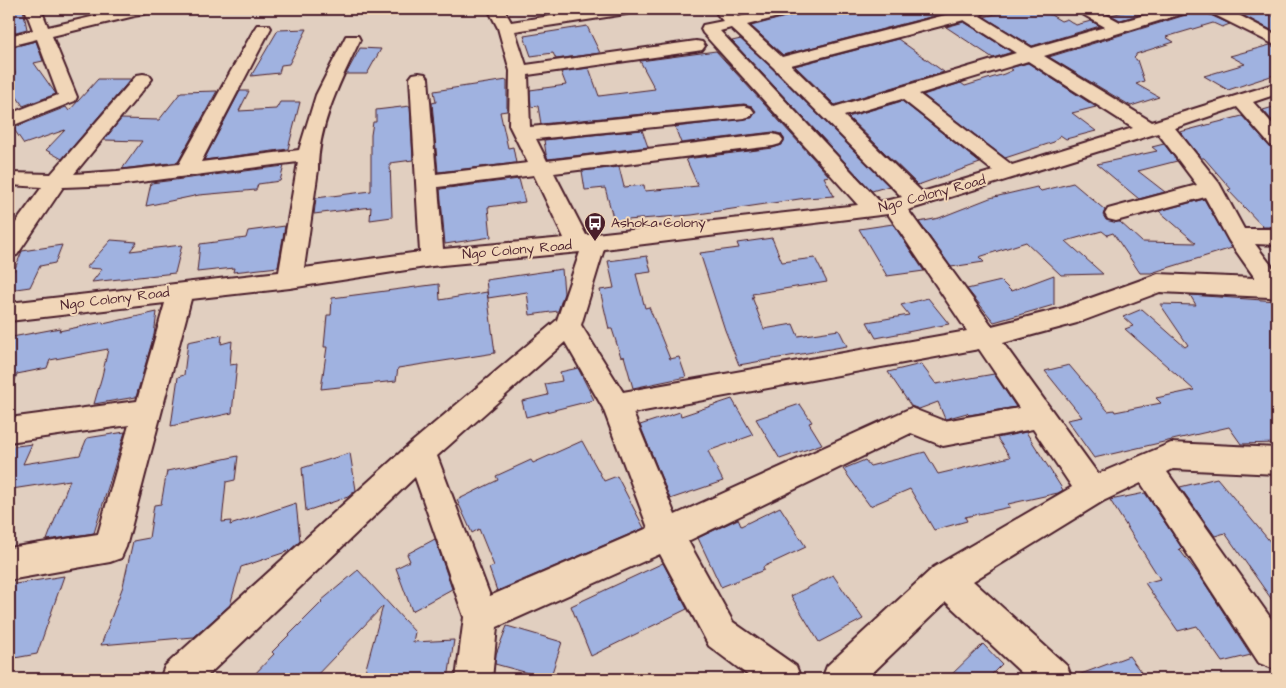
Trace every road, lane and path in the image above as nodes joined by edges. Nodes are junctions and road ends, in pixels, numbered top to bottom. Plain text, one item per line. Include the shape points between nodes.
1 (33, 9) edge
2 (145, 9) edge
3 (496, 9) edge
4 (626, 9) edge
5 (719, 9) edge
6 (791, 9) edge
7 (987, 9) edge
8 (1085, 9) edge
9 (1182, 9) edge
10 (1215, 9) edge
11 (962, 12) edge
12 (735, 23) junction
13 (1117, 27) junction
14 (263, 28) dead end
15 (506, 28) junction
16 (43, 34) junction
17 (352, 40) dead end
18 (1277, 41) edge
19 (9, 42) edge
20 (696, 46) dead end
21 (1029, 54) junction
22 (779, 63) junction
23 (519, 72) junction
24 (419, 78) dead end
25 (143, 80) dead end
26 (1277, 88) edge
27 (905, 92) junction
28 (1240, 100) junction
29 (744, 112) dead end
30 (831, 114) junction
31 (9, 121) edge
32 (1156, 127) junction
33 (524, 134) junction
34 (773, 140) dead end
35 (1277, 141) edge
36 (308, 155) junction
37 (540, 167) junction
38 (187, 169) junction
39 (1009, 174) junction
40 (9, 179) edge
41 (57, 182) junction
42 (427, 182) junction
43 (1210, 188) junction
44 (918, 201) junction
45 (885, 208) junction
46 (1116, 214) dead end
47 (1237, 236) junction
48 (1277, 237) edge
49 (587, 243) junction
50 (9, 249) edge
51 (432, 258) junction
52 (290, 278) junction
53 (1276, 289) edge
54 (181, 291) junction
55 (9, 312) edge
56 (568, 325) junction
57 (984, 338) junction
58 (616, 405) junction
59 (147, 411) junction
60 (1040, 416) junction
61 (9, 430) edge
62 (422, 452) junction
63 (1277, 461) edge
64 (1147, 468) junction
65 (1092, 490) junction
66 (667, 535) junction
67 (9, 564) edge
68 (946, 579) junction
69 (481, 617) junction
70 (1272, 650) dead end
71 (178, 679) edge
72 (474, 679) edge
73 (783, 679) edge
74 (840, 679) edge
75 (1054, 679) edge

1 - 16 street
2 - 16 street
3 - 15 street
4 - 15 street
5 - 12 street
6 - 12 street
7 - 11 street
8 - 13 street
9 - 13 street
10 - 18 street
11 - 21 street
11 - 22 street
12 - 22 street
12 - 45 street via 710,29
13 - 21 street
14 - 38 street
15 - 23 street
16 - 19 street
16 - 31 street via 68,97
17 - 36 street via 325,95
20 - 23 street
21 - 27 street
21 - 32 street
22 - 30 street
23 - 33 street via 519,125
24 - 42 street
25 - 41 street
26 - 28 street, Ngo Colony Road
27 - 30 street
27 - 39 street
28 - 32 street, Ngo Colony Road
28 - 35 street
29 - 33 street
30 - 44 street
32 - 39 street, Ngo Colony Road
32 - 43 street
33 - 37 street
34 - 37 street via 700,151
36 - 38 street
36 - 52 street
37 - 42 street
37 - 49 street
38 - 41 street
39 - 44 street, Ngo Colony Road
40 - 41 street
41 - 50 street
42 - 51 street
43 - 46 street
43 - 47 street
44 - 45 street, Ngo Colony Road
45 - 49 street, Ngo Colony Road
45 - 57 street
47 - 48 street
47 - 53 street
49 - 51 street, Ngo Colony Road
49 - 56 street
51 - 52 street, Ngo Colony Road
52 - 54 street, Ngo Colony Road
53 - 57 street via 1158,283 1068,316
54 - 55 street, Ngo Colony Road
54 - 59 street
56 - 58 street
56 - 62 street
57 - 58 street
57 - 60 street
58 - 66 street
59 - 61 street
59 - 67 street via 110,547
60 - 65 street
60 - 66 street via 943,434 911,420
62 - 69 street
62 - 71 street
63 - 64 street via 1171,456
64 - 65 street
64 - 70 street
65 - 68 street
66 - 69 street
66 - 73 street via 721,634
68 - 74 street
68 - 75 street
69 - 72 street

